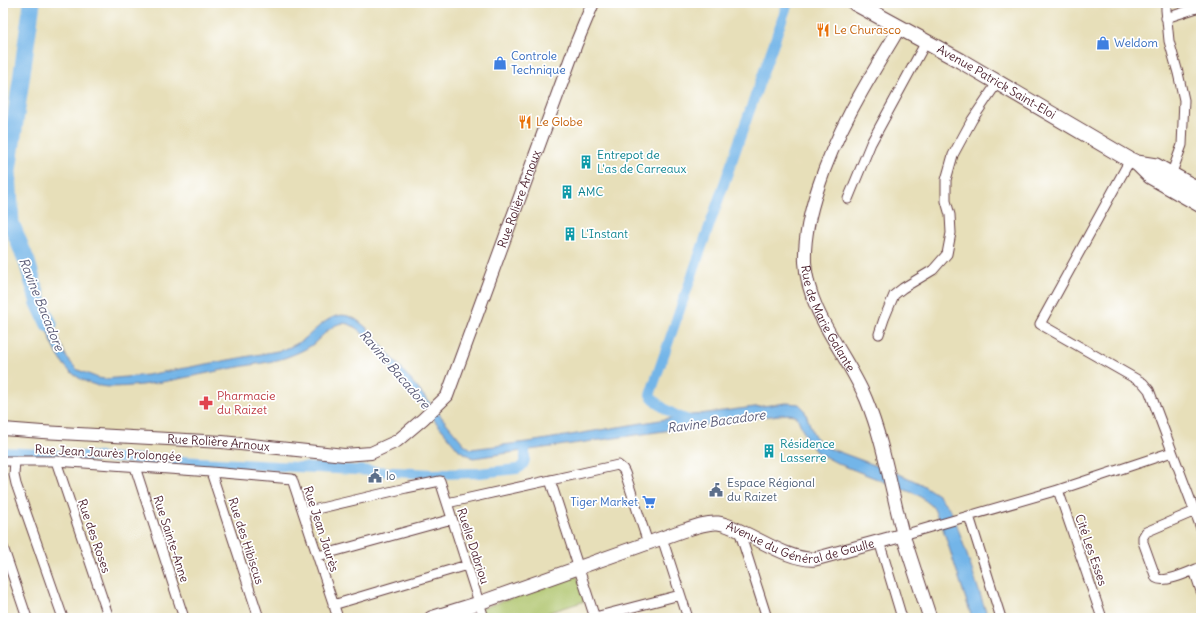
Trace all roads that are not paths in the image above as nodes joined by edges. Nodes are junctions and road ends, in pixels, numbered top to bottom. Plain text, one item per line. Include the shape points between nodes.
1 (593, 3) edge
2 (855, 3) edge
3 (1166, 3) edge
4 (1201, 3) edge
5 (1166, 18) junction
6 (900, 27) junction
7 (926, 42) junction
8 (997, 83) junction
9 (1134, 162) junction
10 (1170, 181) junction
11 (1201, 191) edge
12 (848, 199) dead end
13 (1201, 205) edge
14 (879, 334) dead end
15 (3, 428) edge
16 (1172, 452) junction
17 (3, 461) edge
18 (15, 461) junction
19 (56, 461) junction
20 (134, 467) junction
21 (211, 472) junction
22 (550, 480) junction
23 (1058, 490) junction
24 (447, 502) junction
25 (1195, 511) junction
26 (304, 512) junction
27 (966, 517) junction
28 (452, 519) junction
29 (1201, 528) edge
30 (739, 530) junction
31 (903, 535) junction
32 (662, 538) junction
33 (879, 541) junction
34 (648, 543) junction
35 (3, 547) edge
36 (318, 556) junction
37 (467, 565) junction
38 (579, 568) junction
39 (1197, 569) edge
40 (1201, 591) edge
41 (680, 595) junction
42 (478, 603) junction
43 (333, 605) junction
44 (27, 618) edge
45 (63, 618) edge
46 (109, 618) edge
47 (184, 618) edge
48 (259, 618) edge
49 (338, 618) edge
50 (431, 618) edge
51 (484, 618) edge
52 (595, 618) edge
53 (688, 618) edge
54 (768, 618) edge
55 (902, 618) edge
56 (930, 618) edge
57 (1002, 618) edge
58 (1102, 618) edge

1 - 15 street, Rue Rolière Arnoux via 447,396 397,441 371,453 344,455 222,442
2 - 6 main road, Avenue Patrick Saint-Eloi
3 - 5 street
4 - 5 street via 1197,8
5 - 10 street via 1169,41 1184,100 1182,145
6 - 7 main road, Avenue Patrick Saint-Eloi
6 - 31 street, Rue de Marie Galante via 858,95 825,166 811,210 806,235 805,262 813,298 824,326 858,383 873,416
7 - 8 main road, Avenue Patrick Saint-Eloi
7 - 12 street via 871,143
8 - 9 main road, Avenue Patrick Saint-Eloi
8 - 14 street via 972,120 953,155 946,180 951,233 947,254 933,270 894,295
9 - 10 main road, Avenue Patrick Saint-Eloi via 1150,176
9 - 16 street via 1040,324 1143,383 1149,390
10 - 11 main road, Avenue Patrick Saint-Eloi
10 - 13 main road, Avenue Patrick Saint-Eloi
16 - 23 street, Avenue du Général de Gaulle
16 - 25 street
17 - 18 street, Rue Jean Jaurès Prolongée
18 - 19 street, Rue Jean Jaurès Prolongée
18 - 45 street via 16,484
19 - 20 street, Rue Jean Jaurès Prolongée
19 - 46 street, Rue des Roses
20 - 21 street, Rue Jean Jaurès Prolongée
20 - 47 street, Rue Sainte-Anne
21 - 26 street, Rue Jean Jaurès via 292,479
21 - 48 street, Rue des Hibiscus
22 - 24 street
22 - 34 street via 618,465 625,473
22 - 38 street
23 - 27 street, Avenue du Général de Gaulle
23 - 58 street, Cité Les Esses
24 - 26 street, Ruelle Dabriou via 440,482
24 - 28 street, Ruelle Dabriou
25 - 29 street
25 - 39 street via 1146,532 1143,542 1158,580 1169,579
26 - 36 street, Rue Jean Jaurès
27 - 31 street, Avenue du Général de Gaulle
27 - 57 street
28 - 36 street
28 - 37 street, Ruelle Dabriou
30 - 32 main road, Avenue du Général de Gaulle via 711,523
30 - 33 main road, Avenue du Général de Gaulle via 806,560
30 - 54 street
31 - 33 main road, Avenue du Général de Gaulle
31 - 56 main road, Rue de Marie Galante
32 - 34 main road, Avenue du Général de Gaulle
32 - 41 street
33 - 55 street
34 - 38 main road, Avenue du Général de Gaulle
35 - 44 street
36 - 43 street, Rue Jean Jaurès
37 - 42 street, Ruelle Dabriou
37 - 43 street
38 - 42 main road, Avenue du Général de Gaulle
38 - 52 street
39 - 40 street
41 - 52 street
41 - 53 street
42 - 50 main road, Avenue du Général de Gaulle
42 - 51 street, Ruelle Dabriou
43 - 49 street, Rue Jean Jaurès

